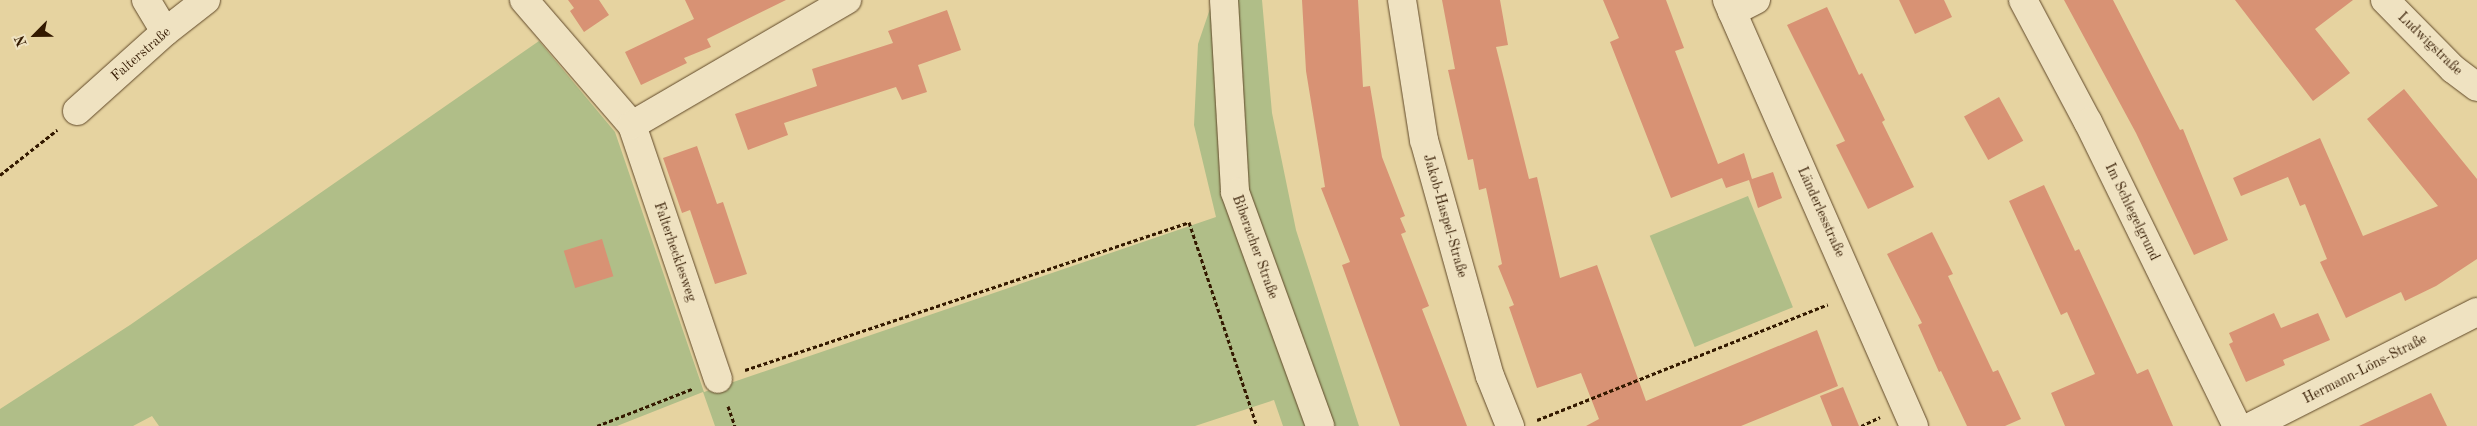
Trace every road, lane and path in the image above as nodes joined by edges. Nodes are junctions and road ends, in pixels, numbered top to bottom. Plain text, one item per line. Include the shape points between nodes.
1 (146, 0) edge
2 (206, 0) edge
3 (524, 0) edge
4 (847, 0) edge
5 (1224, 0) edge
6 (1402, 0) edge
7 (1756, 0) edge
8 (2023, 0) edge
9 (2385, 0) edge
10 (1730, 6) edge
11 (165, 32) junction
12 (2477, 86) edge
13 (77, 111) joint
14 (632, 125) junction
15 (0, 175) edge
16 (1857, 292) junction
17 (2476, 316) edge
18 (718, 380) junction
19 (1520, 424) edge
20 (597, 426) edge
21 (1257, 426) edge
22 (1320, 426) edge
23 (1914, 426) edge
24 (2236, 426) edge
25 (2252, 426) edge

1 - 11 street
2 - 11 street, Falterstraße
3 - 14 street, Falterhecklesweg
4 - 14 street
5 - 22 street, Biberacher Straße via 1235,192
6 - 19 street, Jakob-Haspel-Straße via 1424,140 1490,376
7 - 10 street
8 - 24 street, Im Schlegelgrund via 2088,122
9 - 12 street, Ludwigstraße via 2453,69
10 - 16 street, Länderlesstraße
11 - 13 street, Falterstraße
13 - 15 path via 43,144
14 - 18 street, Falterhecklesweg
16 - 19 path
16 - 23 street, Länderlesstraße
17 - 25 street, Hermann-Löns-Straße
18 - 20 path
18 - 21 path via 975,291 1189,222

